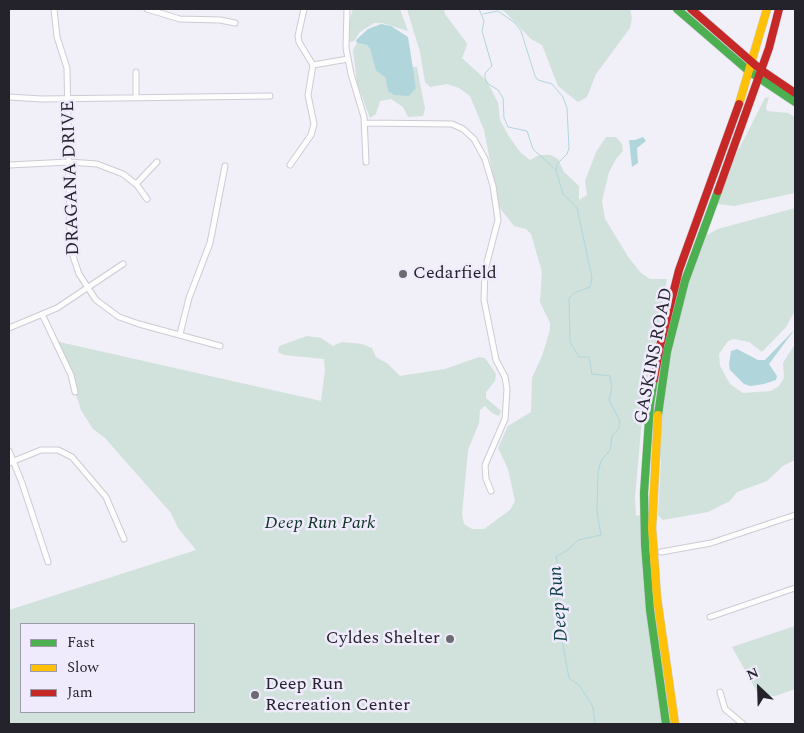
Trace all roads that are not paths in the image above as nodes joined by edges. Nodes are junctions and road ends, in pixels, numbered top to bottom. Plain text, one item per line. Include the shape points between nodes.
1 (54, 9) edge
2 (147, 9) edge
3 (304, 9) edge
4 (348, 9) edge
5 (677, 9) edge
6 (691, 9) edge
7 (767, 9) edge
8 (779, 9) edge
9 (235, 23) dead end
10 (348, 59) junction
11 (753, 63) junction
12 (313, 66) junction
13 (136, 72) dead end
14 (750, 72) junction
15 (760, 74) junction
16 (795, 93) edge
17 (270, 96) dead end
18 (9, 97) edge
19 (136, 97) junction
20 (68, 98) junction
21 (795, 102) edge
22 (365, 124) junction
23 (69, 162) junction
24 (156, 162) dead end
25 (366, 162) dead end
26 (9, 165) edge
27 (290, 165) dead end
28 (225, 166) dead end
29 (136, 184) junction
30 (147, 199) dead end
31 (123, 264) dead end
32 (87, 288) junction
33 (42, 314) junction
34 (9, 328) edge
35 (180, 334) junction
36 (220, 346) dead end
37 (75, 392) dead end
38 (9, 450) edge
39 (11, 462) edge
40 (491, 491) dead end
41 (795, 514) edge
42 (124, 539) dead end
43 (662, 552) dead end
44 (48, 562) dead end
45 (795, 588) edge
46 (710, 617) dead end
47 (720, 692) dead end
48 (666, 724) edge
49 (674, 724) edge
50 (743, 724) edge

1 - 20 street, DRAGANA DRIVE via 57,37 66,61
2 - 9 street via 180,19
3 - 12 street via 299,42
4 - 10 street via 345,29
5 - 14 main road
6 - 11 main road
7 - 11 main road, GASKINS ROAD
8 - 15 main road, GASKINS ROAD
10 - 12 street
10 - 22 street
11 - 14 main road, GASKINS ROAD
11 - 15 main road
12 - 27 street via 308,95 314,119 313,130
13 - 19 street
14 - 15 main road
14 - 48 main road, GASKINS ROAD via 679,270 660,346 650,405 644,485 645,544 650,610
15 - 16 main road
15 - 21 main road
15 - 49 main road, GASKINS ROAD via 685,281 667,352 660,397 653,479 654,551
17 - 19 street
18 - 20 street
19 - 20 street
20 - 23 street, DRAGANA DRIVE
22 - 25 street
22 - 40 street via 452,124 474,139 485,159 498,220 485,270 484,297 496,360 508,389 505,419 485,465
23 - 26 street
23 - 29 street via 106,166
23 - 32 street, DRAGANA DRIVE via 71,247 76,267
24 - 29 street
28 - 35 street via 210,243 189,298
29 - 30 street
31 - 32 street
32 - 33 street
32 - 35 street, DRAGANA DRIVE via 103,306 119,317
33 - 34 street
33 - 37 street via 71,375
35 - 36 street, DRAGANA DRIVE
38 - 39 street
39 - 42 street via 49,449 72,457 106,497
39 - 44 street
41 - 43 street via 728,538
45 - 46 street
47 - 50 street via 725,709

